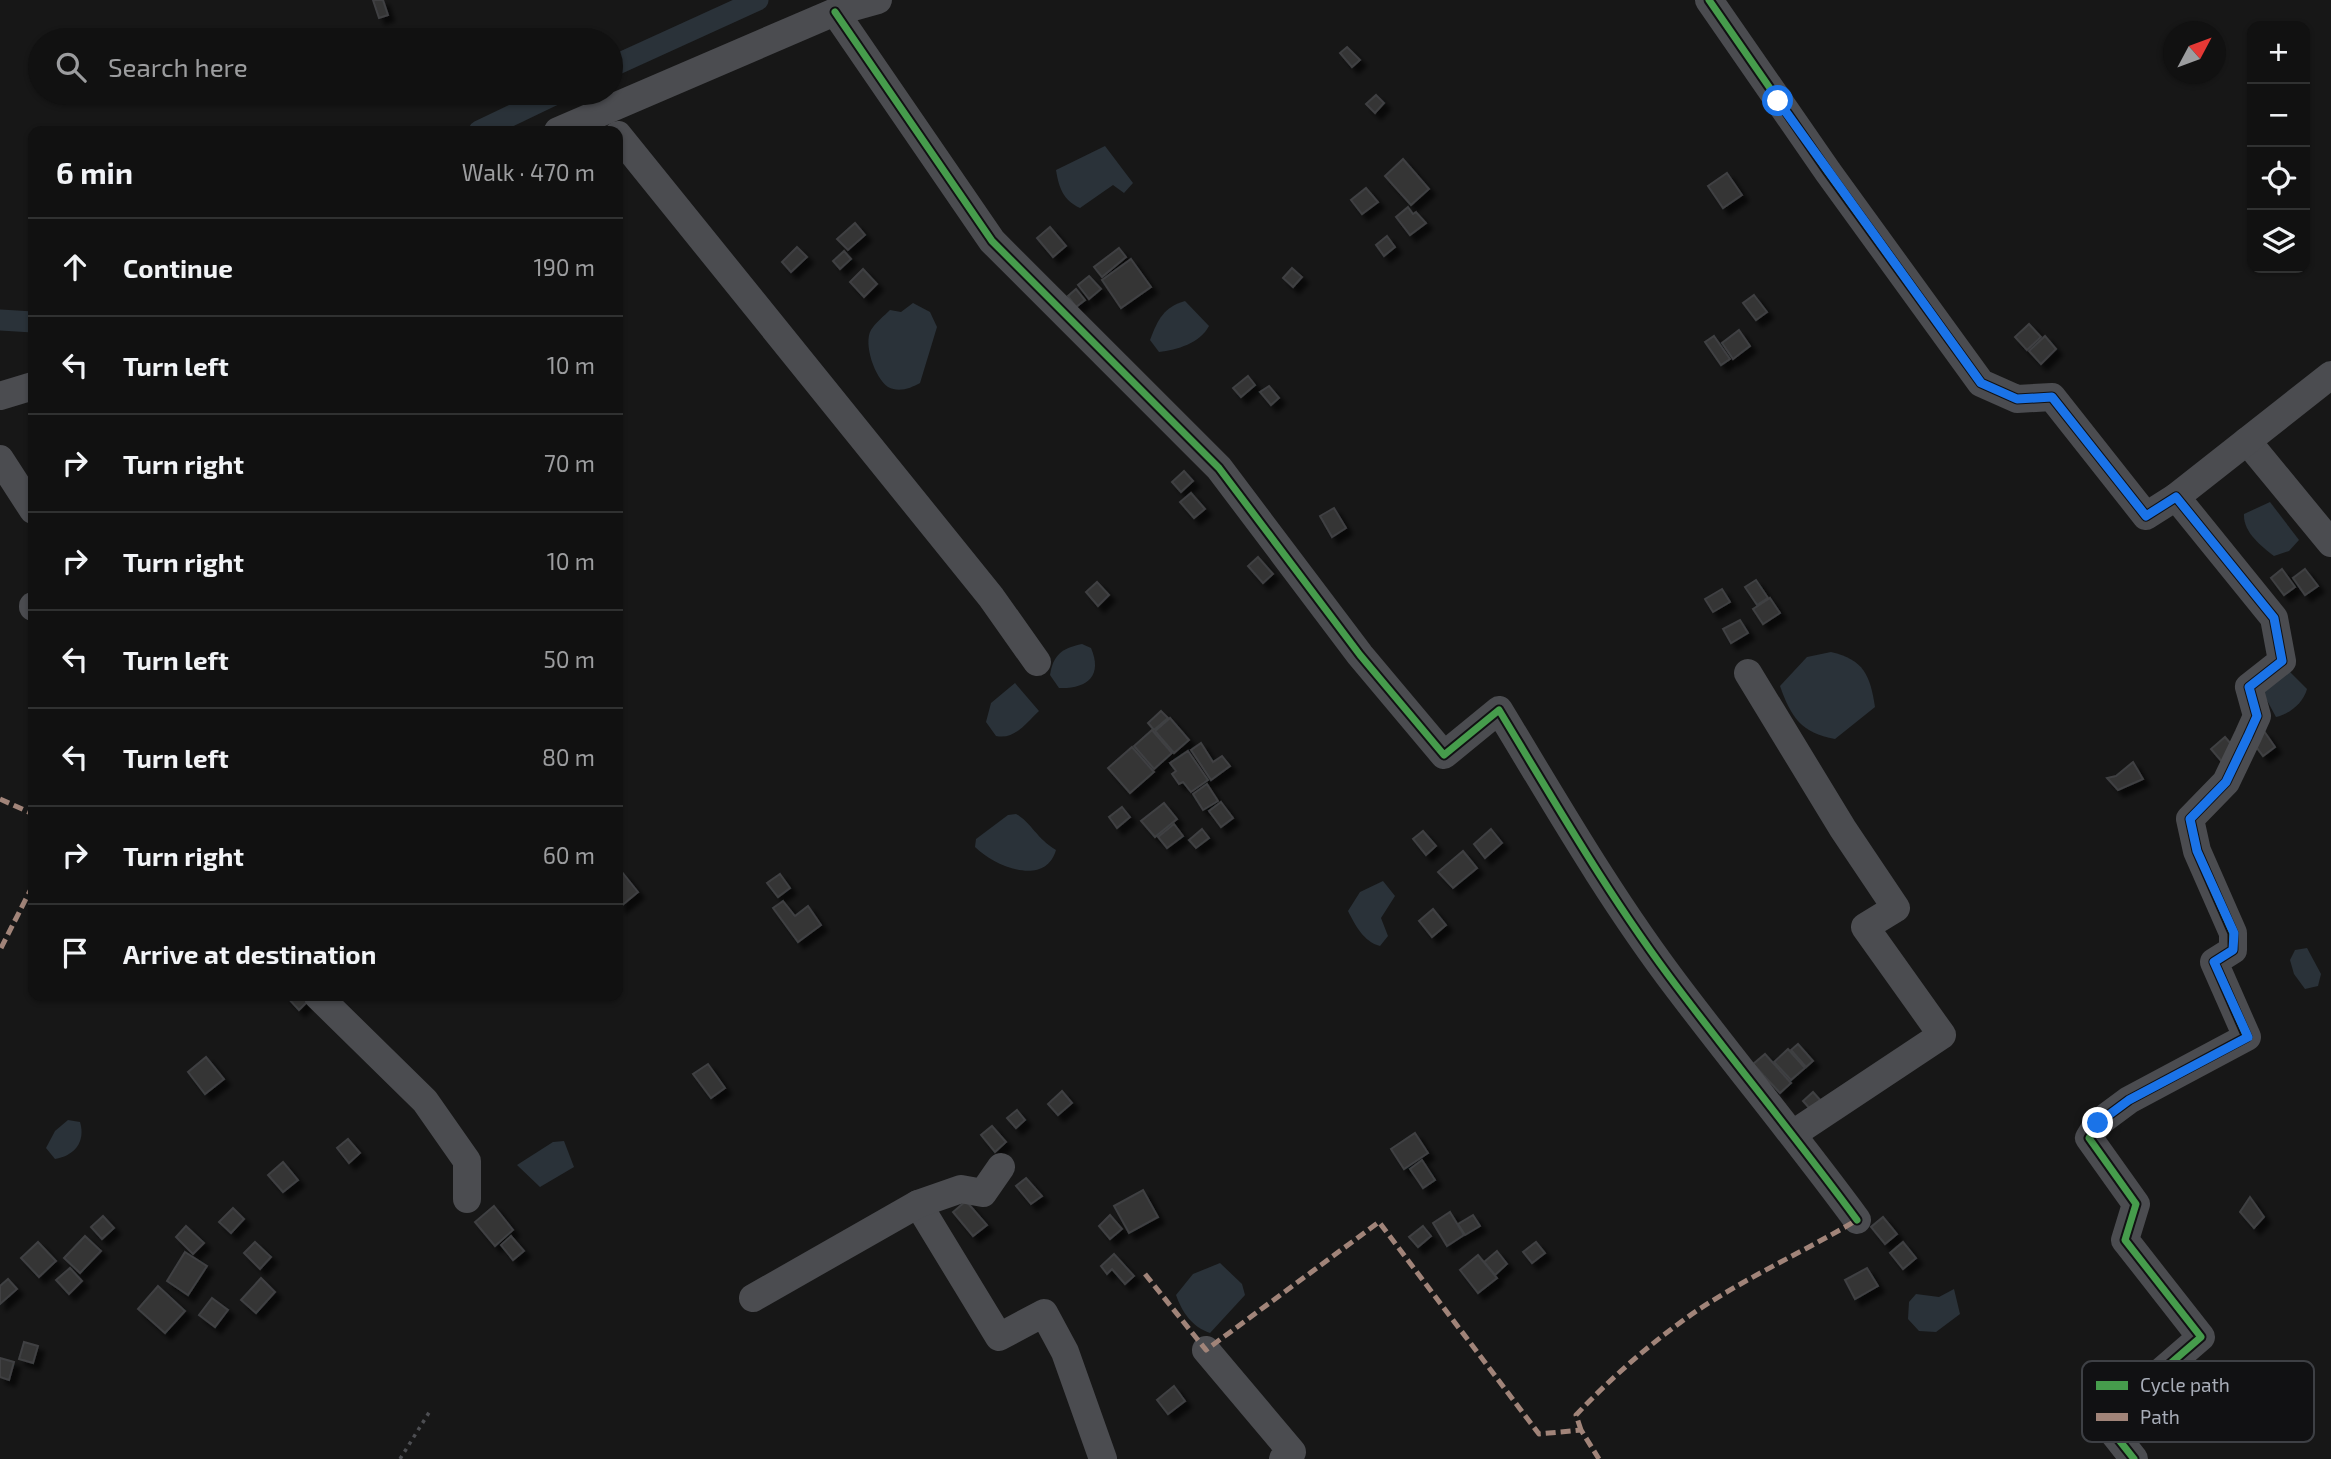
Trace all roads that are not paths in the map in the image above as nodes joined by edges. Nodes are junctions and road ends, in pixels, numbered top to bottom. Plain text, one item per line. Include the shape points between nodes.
1 (878, 0) edge
2 (1709, 0) edge
3 (835, 12) junction
4 (611, 126) edge
5 (623, 141) edge
6 (2331, 375) edge
7 (28, 388) edge
8 (0, 396) edge
9 (2247, 441) junction
10 (0, 458) edge
11 (2176, 497) junction
12 (28, 502) edge
13 (2331, 543) edge
14 (1037, 662) dead end
15 (1748, 673) dead end
16 (323, 1001) edge
17 (1793, 1134) junction
18 (1001, 1167) dead end
19 (467, 1199) dead end
20 (918, 1204) junction
21 (1857, 1220) dead end
22 (753, 1298) dead end
23 (1206, 1350) dead end
24 (2173, 1361) edge
25 (2121, 1442) edge
26 (1290, 1457) edge
27 (1103, 1459) edge
28 (2134, 1459) edge

1 - 3 street
2 - 11 street via 1981,383 2017,399 2052,397 2146,516
3 - 4 street
3 - 17 street via 992,241 1219,468 1360,655 1444,755 1499,710 1587,855 1676,986
5 - 14 street via 990,597
6 - 9 street
7 - 8 street
9 - 11 street
9 - 13 street
10 - 12 street
11 - 24 street via 2274,618 2282,661 2249,687 2257,716 2226,782 2190,819 2197,851 2234,933 2233,950 2214,962 2248,1037 2129,1100 2098,1123 2089,1138 2136,1204 2125,1240 2201,1337
15 - 17 street via 1820,794 1896,908 1865,927 1942,1035
16 - 19 street via 425,1101 467,1161
17 - 21 street
18 - 20 street via 983,1193 961,1189
20 - 22 street
20 - 27 street via 999,1337 1044,1313 1065,1352
23 - 26 street
25 - 28 street

